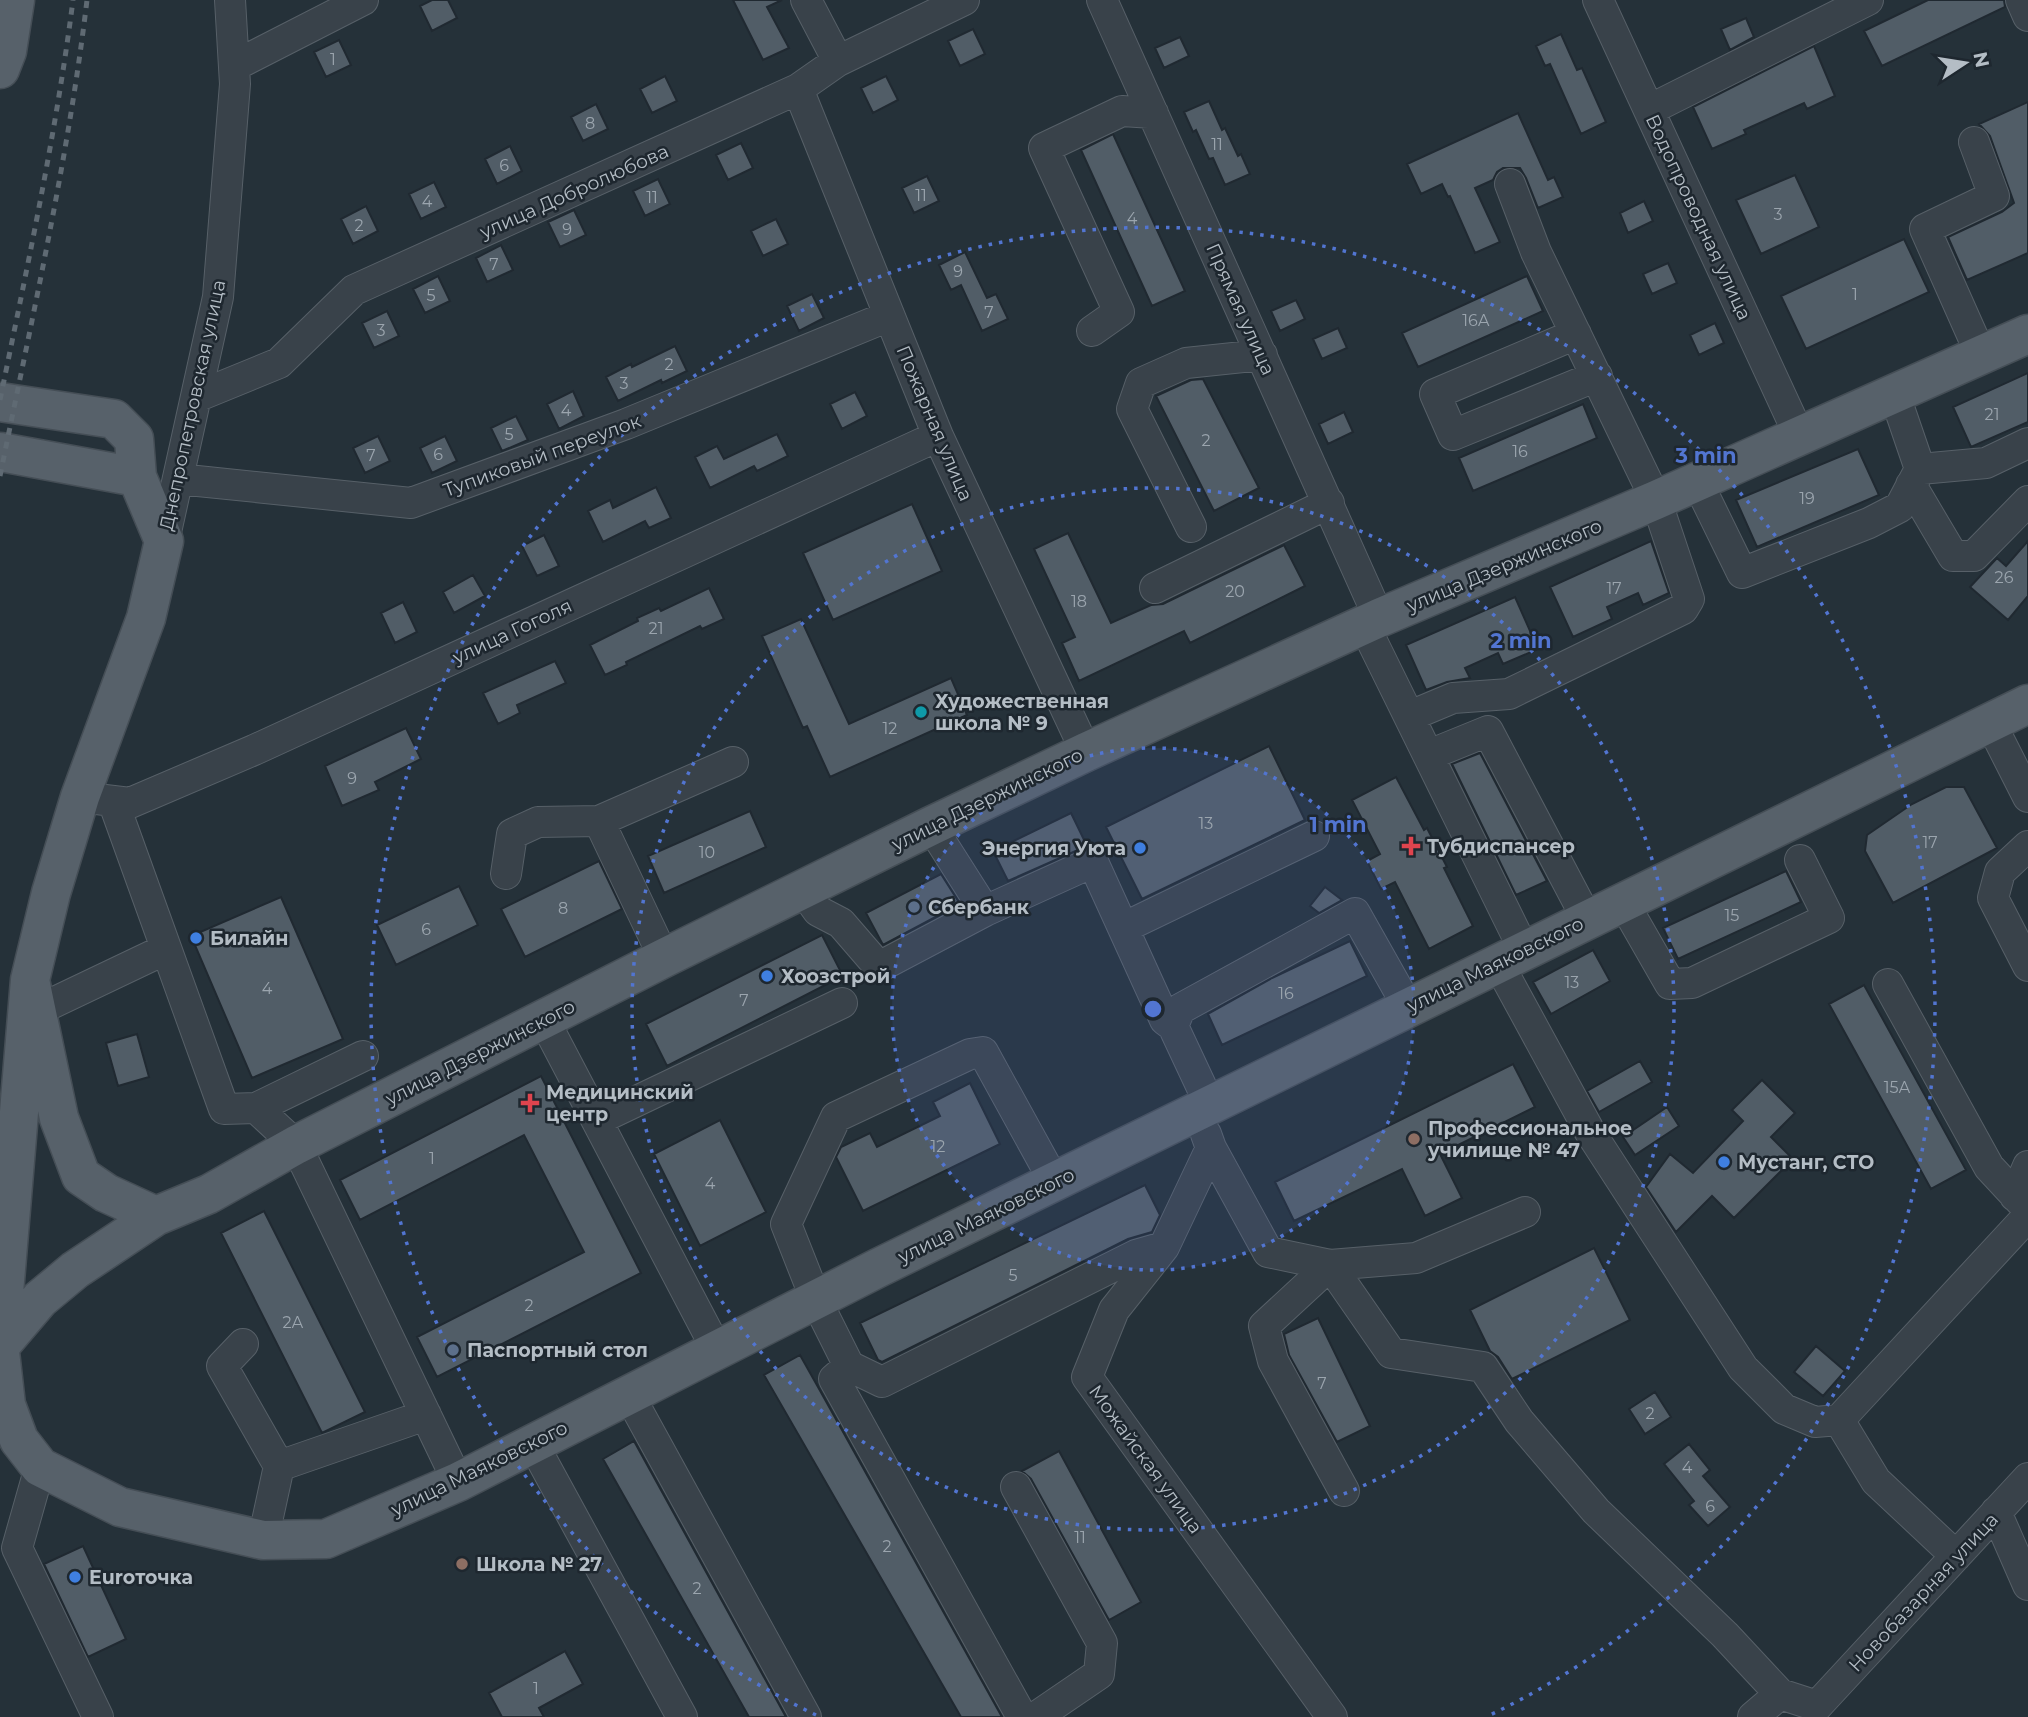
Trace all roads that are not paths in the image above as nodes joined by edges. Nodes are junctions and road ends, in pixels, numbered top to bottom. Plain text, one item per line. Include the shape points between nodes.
1 (15, 0) edge
2 (230, 0) edge
3 (363, 0) edge
4 (806, 0) edge
5 (964, 0) edge
6 (1102, 0) edge
7 (1598, 0) edge
8 (1868, 0) edge
9 (2021, 0) edge
10 (2028, 16) edge
11 (838, 61) junction
12 (234, 66) junction
13 (0, 69) edge
14 (798, 89) junction
15 (1649, 110) junction
16 (1153, 113) junction
17 (1973, 142) dead end
18 (1510, 184) dead end
19 (889, 316) junction
20 (1093, 331) dead end
21 (1576, 334) junction
22 (2028, 334) edge
23 (1262, 355) junction
24 (1981, 355) junction
25 (1597, 376) junction
26 (1894, 393) junction
27 (196, 397) junction
28 (0, 402) edge
29 (1799, 435) junction
30 (938, 436) junction
31 (2028, 443) edge
32 (0, 452) edge
33 (137, 477) junction
34 (1916, 477) junction
35 (178, 479) junction
36 (1697, 481) junction
37 (1656, 500) junction
38 (2028, 501) edge
39 (1329, 503) junction
40 (1191, 527) dead end
41 (164, 541) junction
42 (1155, 588) dead end
43 (1372, 621) junction
44 (2028, 704) edge
45 (1410, 716) junction
46 (1990, 722) junction
47 (1086, 751) junction
48 (1429, 755) junction
49 (733, 762) dead end
50 (2028, 797) edge
51 (97, 799) junction
52 (599, 821) junction
53 (931, 826) junction
54 (1314, 835) dead end
55 (2028, 846) edge
56 (1800, 860) dead end
57 (506, 874) dead end
58 (803, 890) junction
59 (1623, 902) junction
60 (985, 911) junction
61 (1587, 919) junction
62 (1123, 928) junction
63 (166, 949) junction
64 (1511, 956) junction
65 (664, 958) junction
66 (2028, 966) edge
67 (1888, 984) dead end
68 (33, 995) junction
69 (842, 1003) dead end
70 (1408, 1007) junction
71 (544, 1020) junction
72 (1173, 1026) junction
73 (363, 1056) dead end
74 (256, 1108) junction
75 (1203, 1109) junction
76 (597, 1119) junction
77 (296, 1146) junction
78 (1211, 1148) junction
79 (2028, 1166) edge
80 (1054, 1181) junction
81 (2024, 1207) edge
82 (1525, 1212) dead end
83 (156, 1216) junction
84 (1164, 1247) junction
85 (1330, 1265) junction
86 (816, 1300) junction
87 (243, 1344) dead end
88 (717, 1350) junction
89 (0, 1357) edge
90 (849, 1366) junction
91 (629, 1395) junction
92 (426, 1415) junction
93 (1839, 1420) junction
94 (533, 1444) junction
95 (279, 1466) junction
96 (40, 1467) junction
97 (2028, 1478) edge
98 (458, 1482) junction
99 (1016, 1487) dead end
100 (1344, 1491) dead end
101 (1997, 1512) junction
102 (263, 1540) junction
103 (1956, 1556) junction
104 (2028, 1585) edge
105 (1780, 1693) junction
106 (98, 1717) edge
107 (682, 1717) edge
108 (806, 1717) edge
109 (1022, 1717) edge
110 (1036, 1717) edge
111 (1332, 1717) edge
112 (1753, 1717) edge

1 - 13 main road
2 - 12 street, Днепропетровская улица
3 - 12 street
4 - 11 street
5 - 11 street, улица Добролюбова
6 - 16 street, Прямая улица
7 - 15 street, Водопроводная улица
8 - 15 street
9 - 10 street
11 - 14 street, улица Добролюбова
12 - 27 street, Днепропетровская улица via 218,297
14 - 19 street, Пожарная улица
14 - 27 street, улица Добролюбова via 354,290 279,363
15 - 29 street, Водопроводная улица
16 - 20 street via 1122,111 1044,148 1119,312
16 - 23 street, Прямая улица
17 - 24 street via 1994,196 1925,229
18 - 21 street via 1536,252
19 - 30 street, Пожарная улица
19 - 35 street, Тупиковый переулок via 626,424 411,503
21 - 25 street
21 - 25 street via 1435,394 1453,435
22 - 24 main road, улица Дзержинского
23 - 39 street, Прямая улица
23 - 40 street via 1186,363 1141,383 1132,409
24 - 26 main road, улица Дзержинского
25 - 37 street
26 - 29 main road, улица Дзержинского
26 - 34 street
27 - 35 street, Днепропетровская улица
28 - 33 main road via 114,419 134,439
29 - 36 main road, улица Дзержинского
30 - 47 street, Пожарная улица
30 - 51 street, улица Гоголя via 254,750 130,803
31 - 34 street via 1986,463
32 - 33 main road
33 - 41 main road
34 - 36 street via 1900,507 1742,573
34 - 38 street via 1953,556 1974,556
35 - 41 street, Днепропетровская улица
36 - 37 main road, улица Дзержинского
37 - 43 main road, улица Дзержинского
37 - 45 street via 1689,599 1683,609 1509,694 1453,698
39 - 42 street
39 - 43 street, Прямая улица
41 - 51 main road, Днепропетровская улица
43 - 45 street, Прямая улица
43 - 47 main road, улица Дзержинского
44 - 46 main road, улица Маяковского
45 - 48 street, Прямая улица
46 - 50 street
46 - 59 main road, улица Маяковского
47 - 53 main road, улица Дзержинского
48 - 61 street via 1488,731
48 - 64 street, Прямая улица
49 - 52 street
51 - 63 street
51 - 68 main road, Днепропетровская улица via 51,894
52 - 57 street via 538,822 512,834
52 - 65 street
53 - 58 main road, улица Дзержинского
53 - 60 street
54 - 62 street
55 - 66 street via 2000,872 1993,898
56 - 59 street via 1829,918 1692,984 1670,984
58 - 60 street via 818,911 841,923 879,967
58 - 65 main road, улица Дзержинского
59 - 61 main road, улица Маяковского
60 - 62 street via 1093,862
61 - 64 main road, улица Маяковского
62 - 72 street via 1165,1020
63 - 68 street
63 - 74 street via 224,1109
64 - 70 main road, улица Маяковского
64 - 93 street, Прямая улица via 1590,1132 1744,1368 1784,1409 1815,1422
65 - 71 main road, улица Дзержинского
67 - 81 street via 1989,1167
68 - 83 main road via 59,1118 81,1176 106,1194
68 - 89 main road, улица Маяковского
69 - 76 street
70 - 72 street via 1355,913 1180,1009
70 - 75 main road, улица Маяковского
71 - 76 street
71 - 77 main road, улица Дзержинского
72 - 75 street
73 - 74 street
74 - 77 street
75 - 78 street
75 - 80 main road, улица Маяковского
76 - 88 street
77 - 83 main road, улица Дзержинского via 209,1194
77 - 92 street
78 - 84 street, Можайская улица
78 - 85 street via 1268,1252
79 - 81 street
80 - 86 main road, улица Маяковского
80 - 86 street via 983,1052 836,1117 786,1224
81 - 93 street
82 - 85 street via 1416,1258
83 - 89 main road, улица Дзержинского via 40,1299
84 - 90 street via 1136,1255 882,1382
84 - 111 street, Можайская улица via 1114,1310 1087,1377
85 - 100 street via 1264,1326 1273,1361
85 - 105 street via 1391,1353 1483,1367 1520,1421 1596,1511
86 - 88 main road, улица Маяковского
86 - 90 street
87 - 95 street via 222,1366
88 - 91 main road, улица Маяковского
89 - 96 main road, улица Маяковского via 6,1405 19,1440
90 - 109 street via 834,1379
91 - 94 main road, улица Маяковского
91 - 108 street
92 - 95 street
92 - 98 street
93 - 103 street via 1876,1481
94 - 98 main road, улица Маяковского
94 - 107 street
95 - 102 street
96 - 102 main road, улица Маяковского via 120,1507
96 - 106 street via 17,1548
97 - 101 street, Новобазарная улица
98 - 102 main road, улица Маяковского via 326,1539
99 - 110 street via 1102,1643 1099,1674
101 - 103 street, Новобазарная улица
101 - 104 street
103 - 105 street, Новобазарная улица via 1817,1706
105 - 112 street

